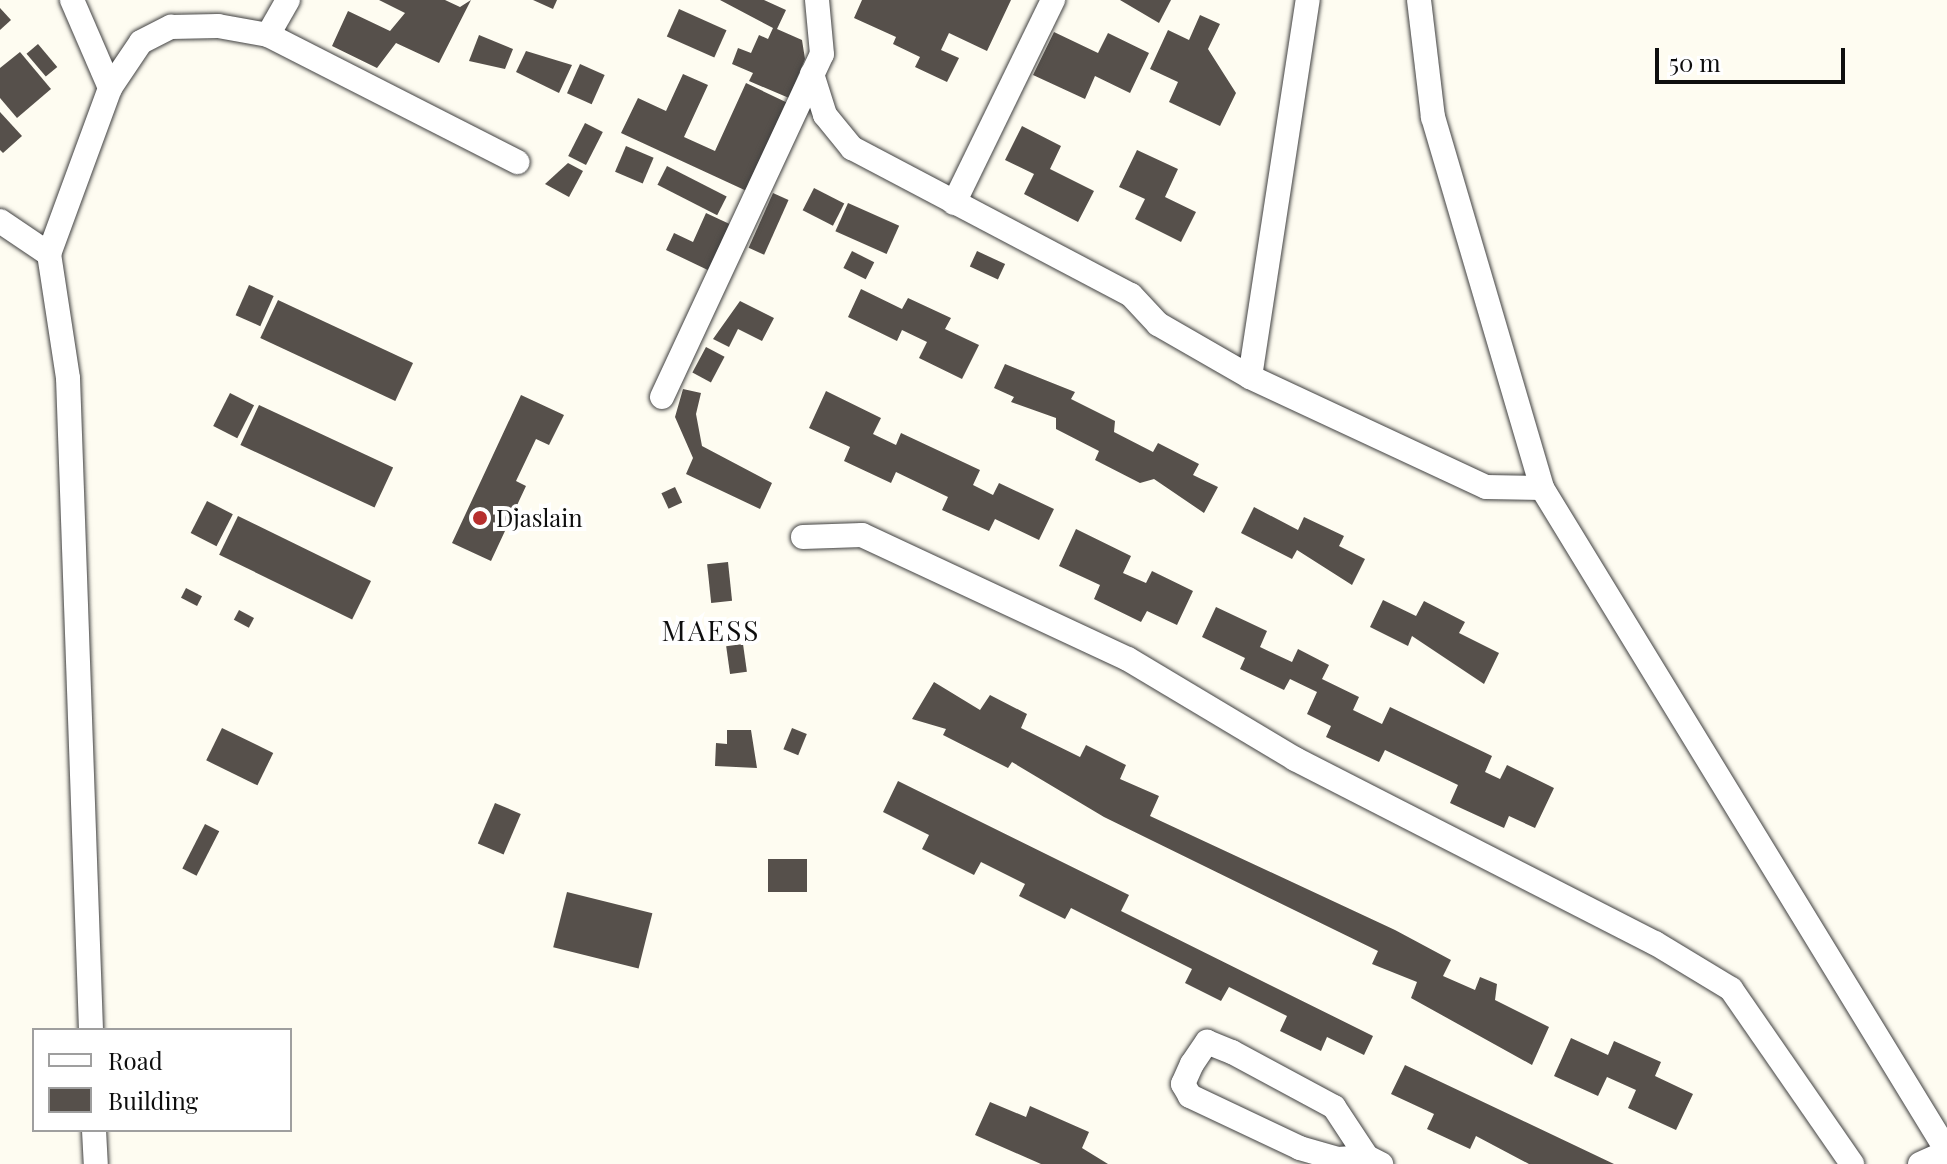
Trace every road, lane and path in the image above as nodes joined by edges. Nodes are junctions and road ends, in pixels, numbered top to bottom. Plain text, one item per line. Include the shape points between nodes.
1 (72, 0) edge
2 (288, 0) edge
3 (817, 0) edge
4 (1053, 0) edge
5 (1308, 0) edge
6 (1419, 0) edge
7 (268, 35) junction
8 (812, 74) junction
9 (110, 88) junction
10 (517, 162) dead end
11 (954, 203) junction
12 (0, 221) edge
13 (49, 254) junction
14 (1250, 377) junction
15 (662, 397) dead end
16 (1542, 488) junction
17 (803, 537) dead end
18 (91, 1028) edge
19 (94, 1132) edge
20 (1947, 1152) edge
21 (1374, 1160) edge
22 (96, 1164) edge
23 (1852, 1164) edge
24 (1920, 1164) edge

1 - 9 street
2 - 7 street
3 - 8 street via 822,54
4 - 11 street
5 - 14 street
6 - 16 street via 1433,117
7 - 9 street via 171,27 141,42
7 - 10 street
8 - 11 street via 825,115 852,148
8 - 15 street
9 - 13 street
11 - 14 street via 1131,295 1158,324
12 - 13 street
13 - 18 street via 68,378
14 - 16 street via 1486,487
16 - 20 street
17 - 23 street via 862,535 1128,659 1295,759 1655,943 1731,989
19 - 22 street
20 - 24 street
21 - 21 street via 1334,1107 1232,1052 1207,1042 1192,1064 1183,1084 1190,1096 1300,1148 1338,1159

